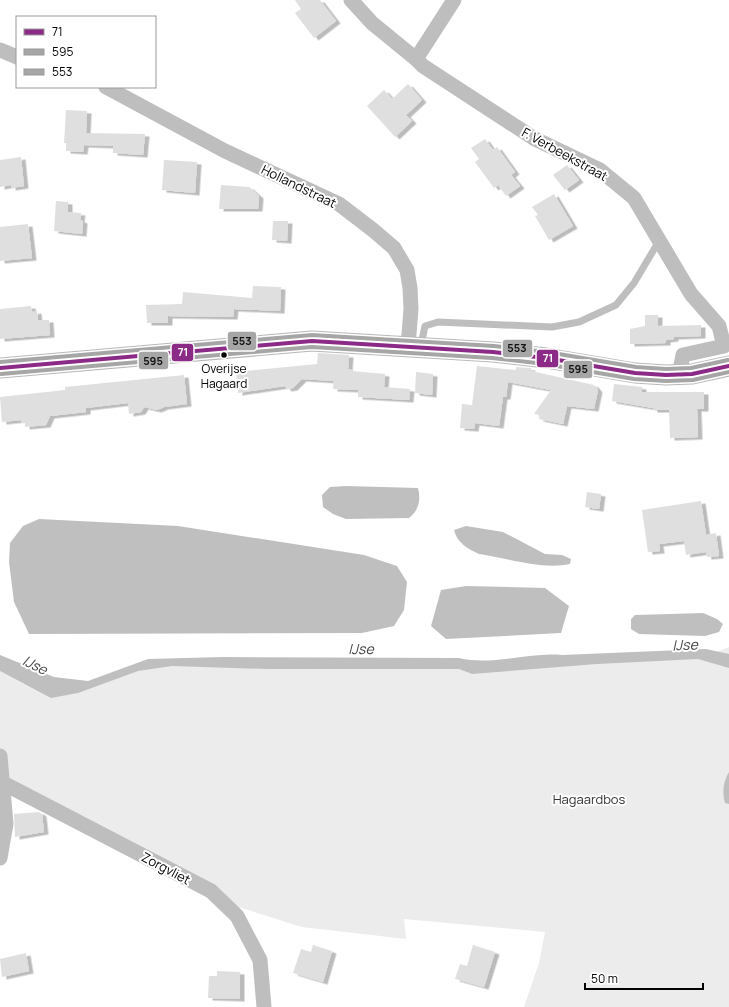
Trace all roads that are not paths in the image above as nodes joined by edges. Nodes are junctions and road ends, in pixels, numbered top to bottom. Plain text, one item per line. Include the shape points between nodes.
1 (351, 0) edge
2 (454, 0) edge
3 (0, 50) edge
4 (16, 57) edge
5 (416, 58) junction
6 (108, 88) edge
7 (659, 240) junction
8 (415, 347) junction
9 (729, 366) edge
10 (0, 368) edge
11 (679, 375) junction
12 (0, 756) edge
13 (3, 783) junction
14 (3, 826) edge
15 (0, 858) edge
16 (264, 1007) edge

1 - 5 street, F. Verbeekstraat via 372,23
2 - 5 street
3 - 4 street
5 - 7 street, F. Verbeekstraat via 423,66 535,139 600,170 634,198
6 - 8 street, Hollandstraat via 225,151 339,204 373,230 394,248 406,270
7 - 8 lane via 634,283 616,305 579,322 552,327 438,322 426,326
7 - 11 street, F. Verbeekstraat via 691,294 719,326 724,346 684,355
8 - 10 main road via 312,341
8 - 11 main road via 546,358 635,373
9 - 11 main road
12 - 13 street
13 - 14 street
13 - 16 street, Zorgvliet via 211,891 237,916 260,960
14 - 15 street

